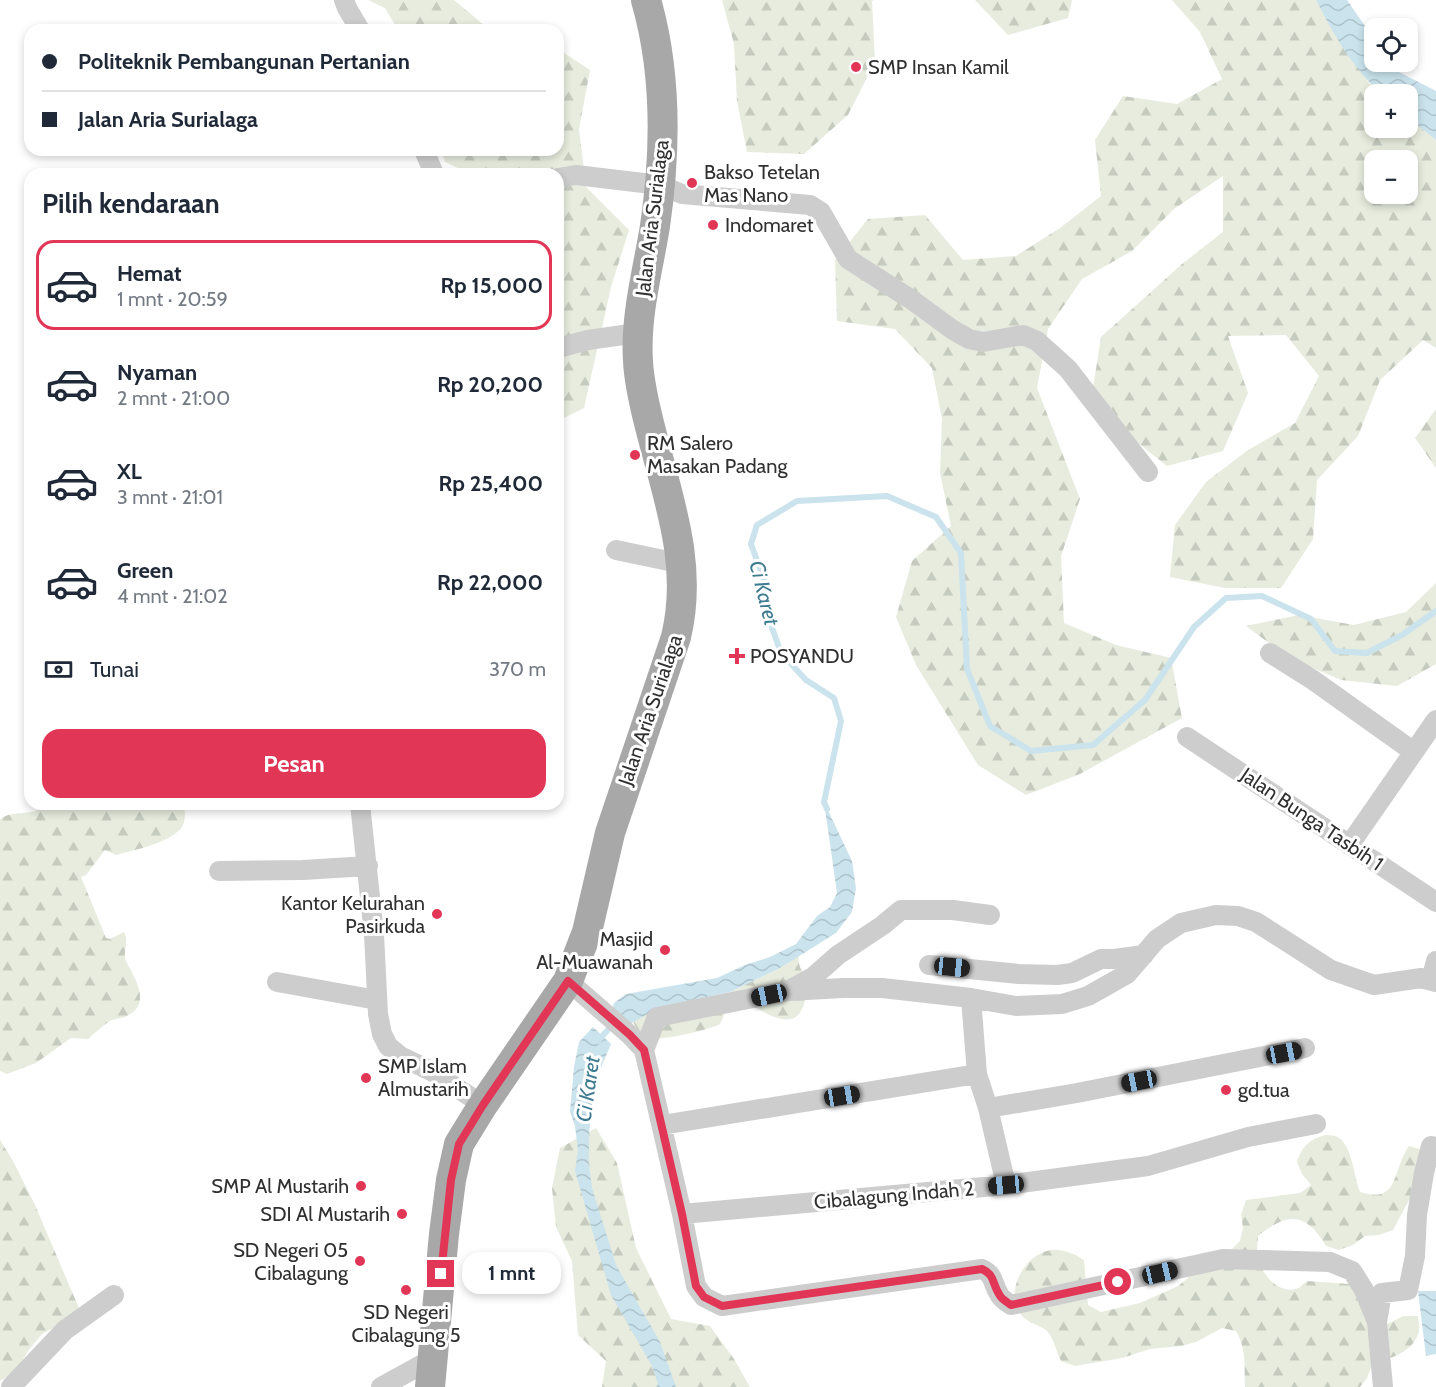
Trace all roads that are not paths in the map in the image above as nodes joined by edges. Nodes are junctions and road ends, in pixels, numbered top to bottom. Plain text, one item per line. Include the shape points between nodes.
1 (344, 0) edge
2 (646, 0) edge
3 (356, 24) edge
4 (564, 177) edge
5 (660, 185) junction
6 (637, 333) junction
7 (564, 346) edge
8 (1148, 472) dead end
9 (616, 550) dead end
10 (682, 564) junction
11 (1270, 653) dead end
12 (1436, 720) edge
13 (1187, 737) dead end
14 (1414, 752) junction
15 (361, 810) edge
16 (1350, 844) junction
17 (368, 866) junction
18 (219, 871) dead end
19 (1436, 902) edge
20 (990, 915) dead end
21 (1144, 955) junction
22 (929, 965) dead end
23 (1434, 975) edge
24 (568, 981) junction
25 (277, 982) dead end
26 (788, 991) junction
27 (971, 998) junction
28 (377, 1000) junction
29 (1305, 1048) dead end
30 (644, 1050) junction
31 (977, 1074) junction
32 (483, 1105) junction
33 (988, 1108) junction
34 (1316, 1124) dead end
35 (662, 1125) junction
36 (1436, 1147) edge
37 (1006, 1185) junction
38 (682, 1214) junction
39 (114, 1295) dead end
40 (1378, 1337) junction
41 (431, 1373) edge
42 (10, 1387) edge
43 (381, 1387) edge
44 (1383, 1387) edge

1 - 3 street
2 - 5 main road, Jalan Aria Surialaga via 662,84
4 - 5 street
5 - 6 main road, Jalan Aria Surialaga
5 - 8 street via 682,194 810,205 821,212 848,259 953,330 983,342 1023,335 1037,341 1068,369
6 - 7 street
6 - 10 main road, Jalan Aria Surialaga via 640,387 678,533
9 - 10 street
10 - 24 main road, Jalan Aria Surialaga via 683,602 676,637 615,814 587,932
11 - 14 street
12 - 14 street
13 - 16 street, Jalan Bunga Tasbih 1
14 - 16 street
15 - 17 street
16 - 19 street, Jalan Bunga Tasbih 1
17 - 18 street
17 - 28 street
20 - 26 street via 901,910 813,977
21 - 22 street via 1101,959 1072,973 1056,975
21 - 23 street via 1156,939 1181,923 1216,915 1238,916 1256,922 1331,970 1374,985
21 - 27 street via 1113,983 1062,1004 1016,1006
24 - 30 street
24 - 32 main road, Jalan Aria Surialaga
25 - 28 street
26 - 27 street via 882,988
26 - 30 street via 657,1017
27 - 31 street
28 - 32 street via 380,1027 388,1046
29 - 33 street
30 - 35 street
31 - 33 street
31 - 35 street
32 - 41 main road, Jalan Aria Surialaga via 459,1144 451,1180
33 - 37 street
34 - 37 street, Cibalagung Indah 2 via 1248,1137 1148,1166
35 - 38 street
36 - 40 street via 1431,1146 1424,1173 1408,1290 1382,1293
37 - 38 street, Cibalagung Indah 2
38 - 40 street via 696,1286 704,1297 722,1306 974,1269 989,1272 999,1296 1011,1305 1223,1259 1330,1262 1352,1271 1364,1290
39 - 42 street via 65,1330
40 - 44 street
41 - 43 street

